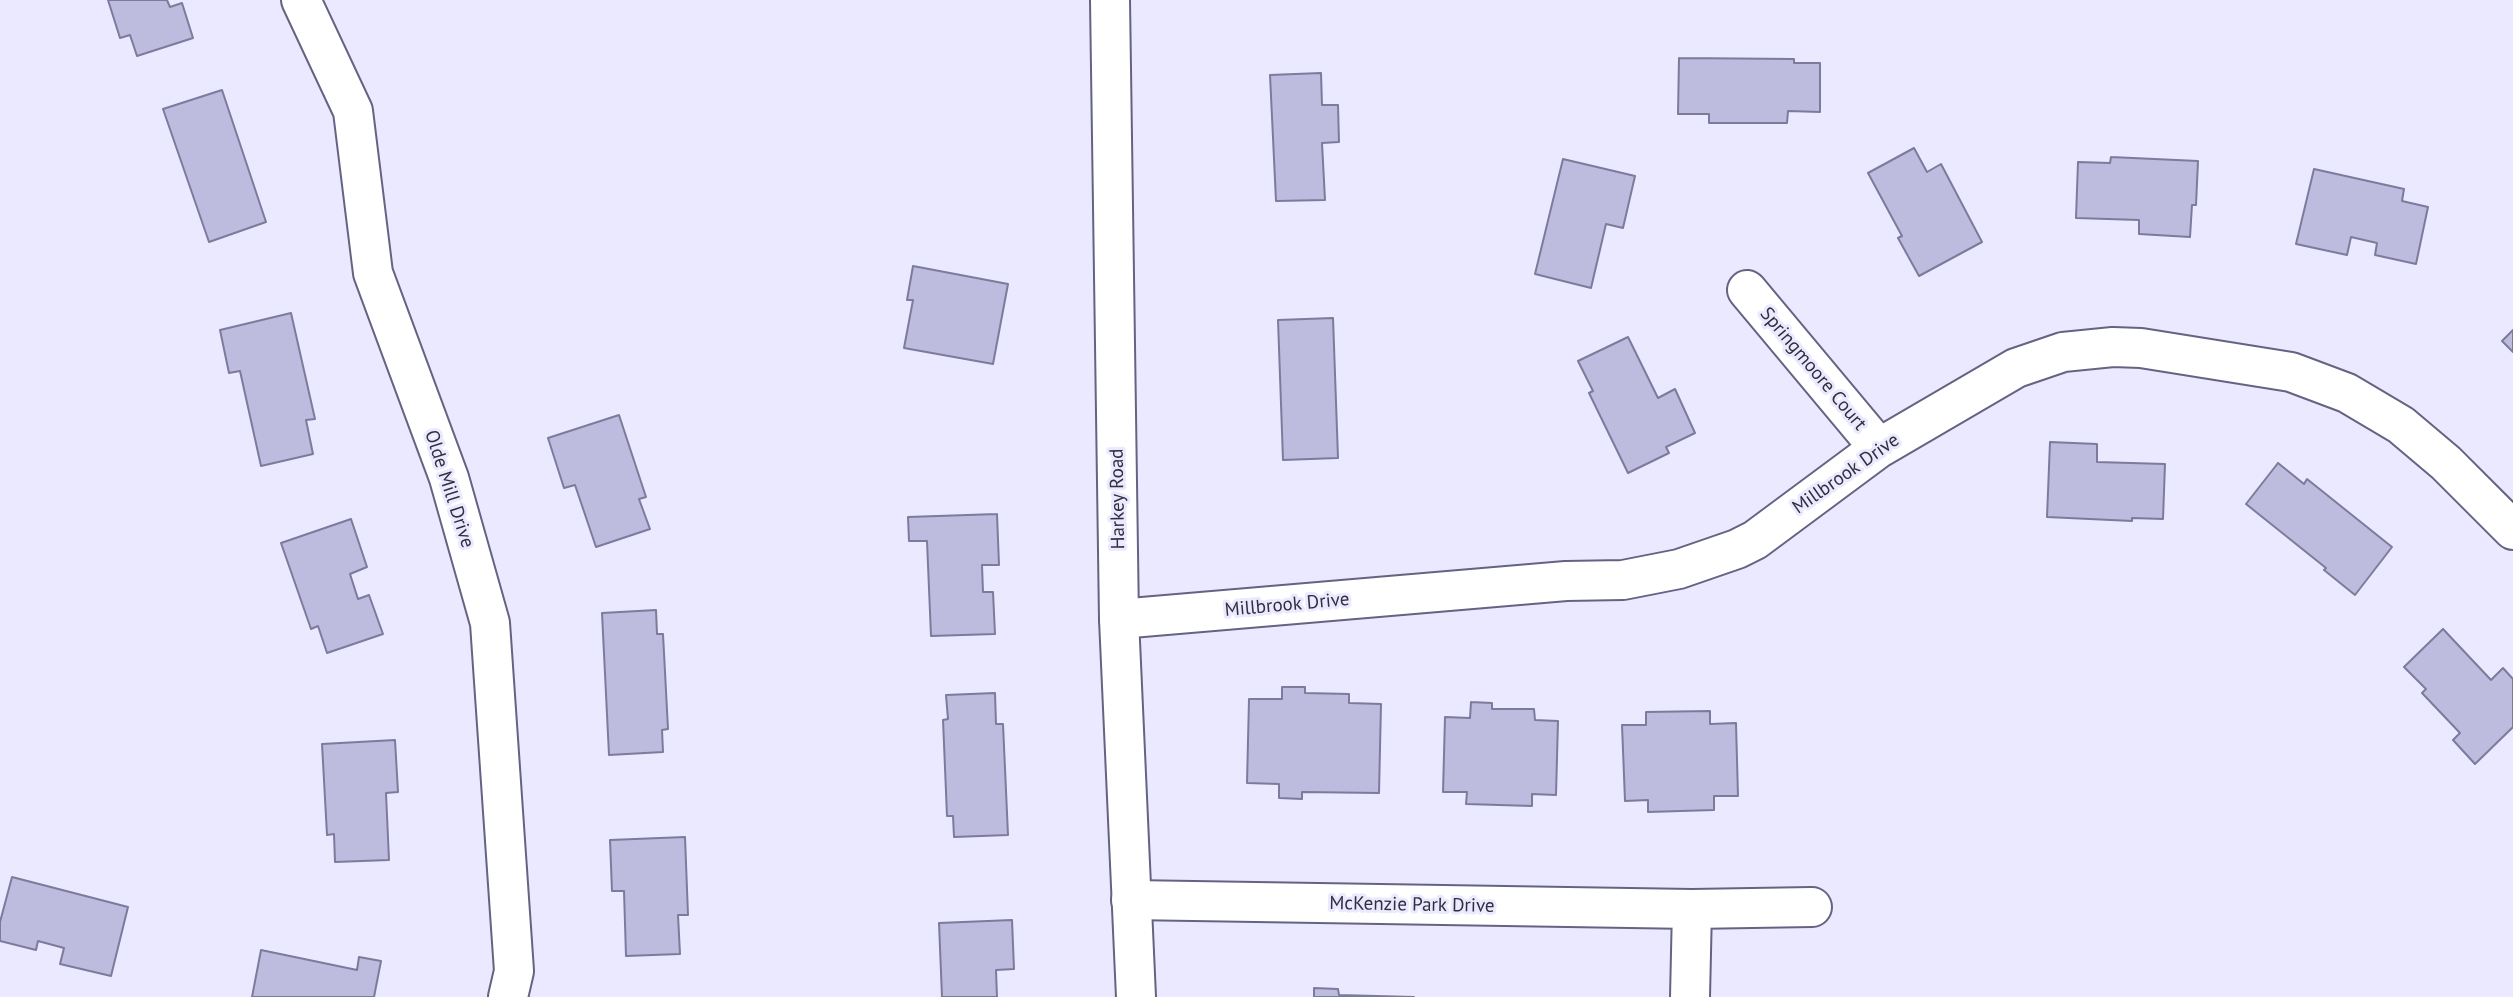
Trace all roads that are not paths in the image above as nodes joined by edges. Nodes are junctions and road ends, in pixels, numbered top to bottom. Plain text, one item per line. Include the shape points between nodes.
1 (301, 0) edge
2 (1110, 0) edge
3 (1748, 290) dead end
4 (1879, 448) junction
5 (2513, 530) edge
6 (1119, 619) junction
7 (1131, 900) junction
8 (1812, 907) dead end
9 (1692, 909) junction
10 (508, 997) edge
11 (1136, 997) edge
12 (1690, 997) edge

1 - 10 street, Olde Mill Drive via 353,111 373,273 449,478 490,623 514,971
2 - 6 street, Harkey Road
3 - 4 street, Springmoore Court
4 - 5 street, Millbrook Drive via 2016,368 2063,352 2141,348 2291,372 2347,393 2401,425
4 - 6 street, Millbrook Drive via 1755,540 1679,569 1623,580
6 - 7 street, Harkey Road
7 - 9 street, McKenzie Park Drive
7 - 11 street, Harkey Road
8 - 9 street, McKenzie Park Drive
9 - 12 street

